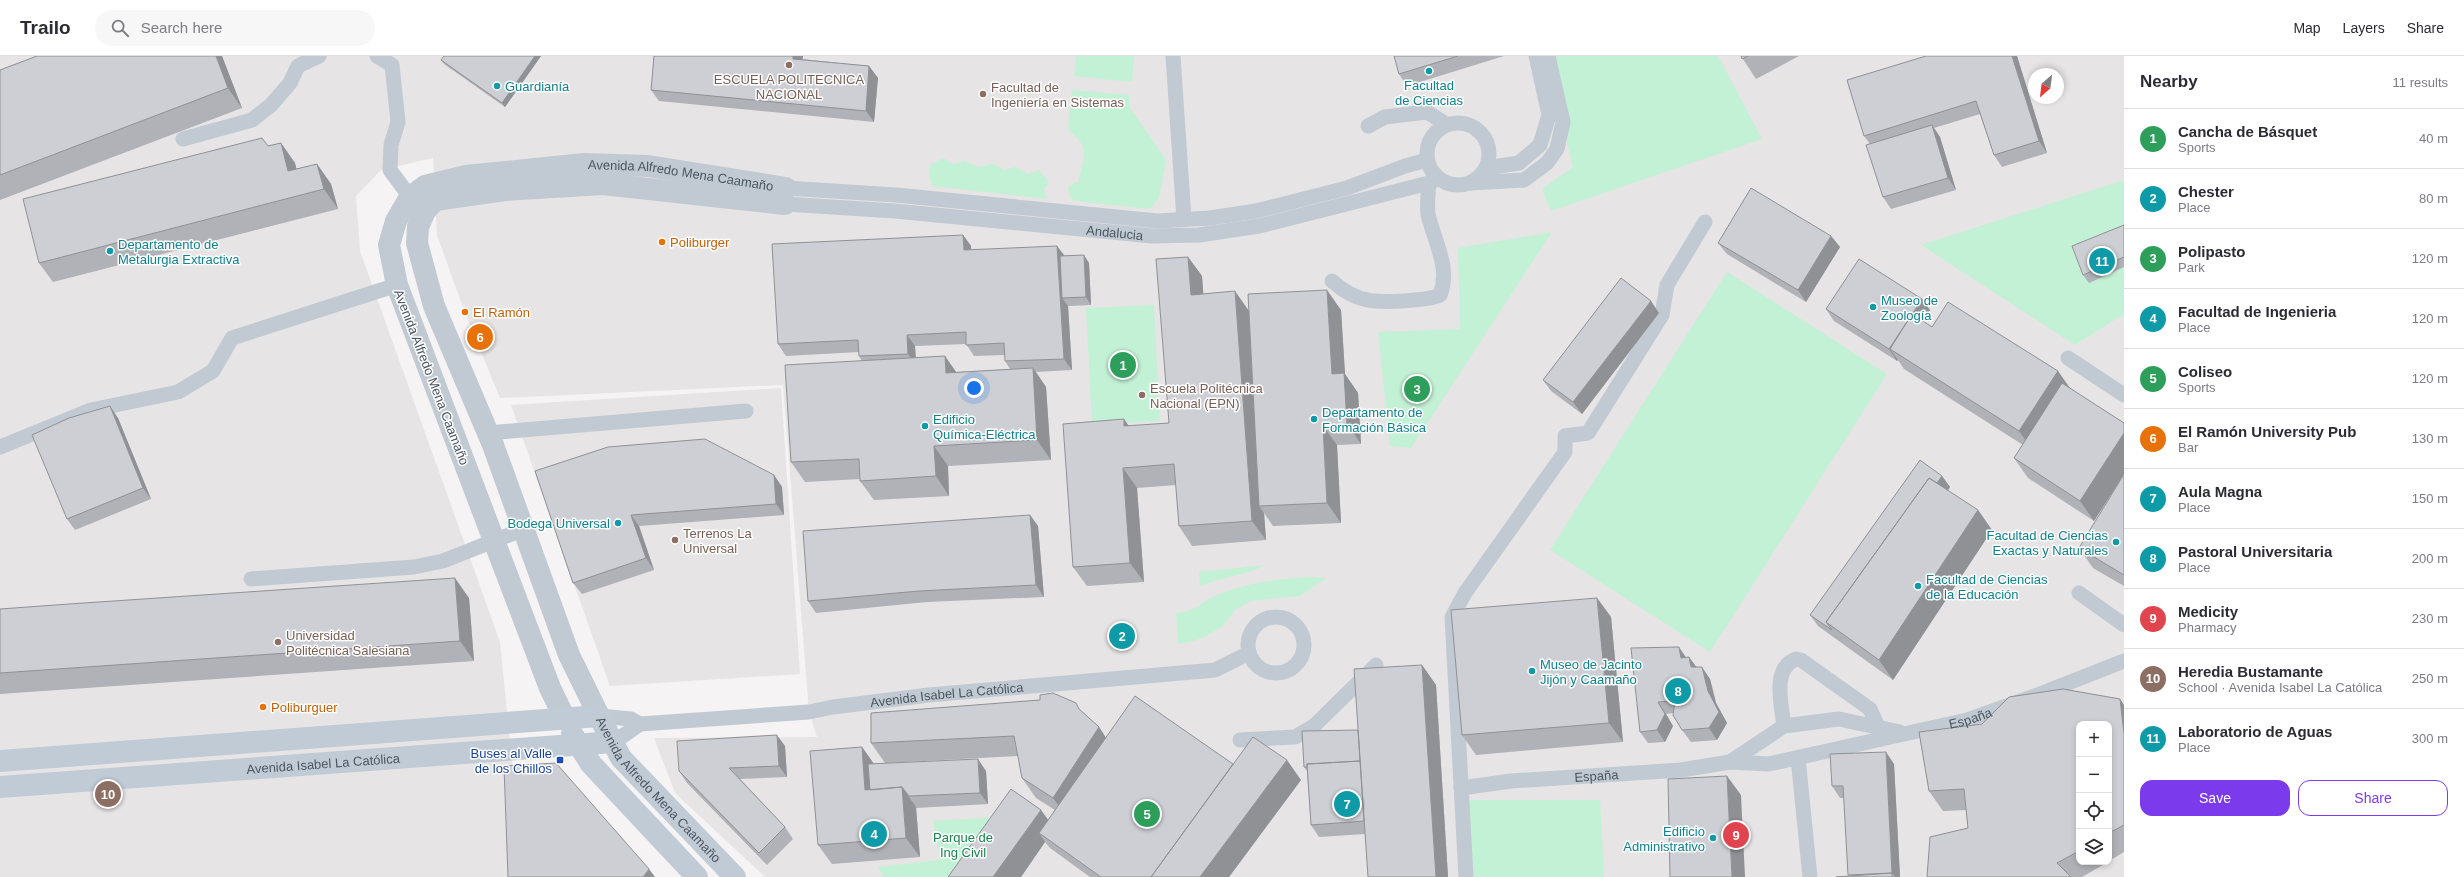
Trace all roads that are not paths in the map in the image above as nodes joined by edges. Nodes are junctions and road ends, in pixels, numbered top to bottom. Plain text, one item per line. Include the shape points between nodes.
1 (319, 56) edge
2 (377, 56) edge
3 (1173, 56) edge
4 (1536, 56) edge
5 (1548, 56) edge
6 (1446, 124) junction
7 (1368, 126) dead end
8 (183, 139) dead end
9 (1427, 160) junction
10 (1486, 168) junction
11 (1434, 181) junction
12 (1470, 183) junction
13 (762, 193) junction
14 (786, 196) junction
15 (410, 197) junction
16 (1184, 219) junction
17 (396, 221) junction
18 (1705, 222) dead end
19 (418, 227) junction
20 (1332, 281) dead end
21 (397, 284) junction
22 (2068, 358) dead end
23 (2124, 395) edge
24 (746, 411) dead end
25 (488, 433) junction
26 (0, 447) edge
27 (524, 529) junction
28 (494, 542) junction
29 (251, 579) dead end
30 (2079, 593) dead end
31 (2124, 625) edge
32 (1249, 653) dead end
33 (2124, 661) edge
34 (1376, 665) dead end
35 (600, 716) junction
36 (565, 719) junction
37 (640, 724) junction
38 (1784, 726) junction
39 (1878, 727) junction
40 (1904, 733) junction
41 (1240, 740) dead end
42 (614, 742) junction
43 (577, 744) junction
44 (1798, 758) junction
45 (0, 761) edge
46 (1730, 762) junction
47 (0, 788) edge
48 (1461, 788) junction
49 (697, 877) edge
50 (735, 877) edge
51 (1466, 877) edge
52 (1810, 877) edge

1 - 8 lane via 298,66 290,83 271,105 252,120
2 - 15 lane via 392,65 398,122 391,145 390,170
3 - 16 lane
4 - 10 lane via 1549,115 1540,145 1518,163
5 - 12 lane via 1563,122 1557,149 1547,163 1524,180
6 - 7 lane via 1427,112 1385,117
6 - 9 lane via 1436,130 1430,139 1426,150
6 - 10 lane via 1467,124 1477,128 1489,147
9 - 11 lane
9 - 16 lane, Andalucia via 1347,188 1256,211
10 - 12 lane
11 - 12 lane via 1459,185
11 - 14 lane, Andalucia via 1259,226 1199,235 1152,236 895,211
11 - 20 lane via 1428,213 1442,255 1443,288 1440,295 1418,300 1368,301 1351,294
13 - 14 street, Avenida Alfredo Mena Caamaño
13 - 15 street, Avenida Alfredo Mena Caamaño via 648,166 584,164 466,176 425,186
13 - 19 street, Avenida Alfredo Mena Caamaño via 603,184 505,190 435,200 425,211
14 - 16 lane, Andalucia via 896,195 1157,221
15 - 17 street, Avenida Alfredo Mena Caamaño
17 - 19 street
17 - 21 street, Avenida Alfredo Mena Caamaño via 389,245
18 - 48 lane via 1667,285 1662,315 1588,433 1565,436 1565,452 1465,593 1452,617
19 - 25 street, Avenida Alfredo Mena Caamaño via 417,243 434,306
21 - 26 lane via 232,338 213,371 178,392 91,410
21 - 28 street, Avenida Alfredo Mena Caamaño
22 - 23 lane
24 - 25 lane
25 - 27 street, Avenida Alfredo Mena Caamaño
27 - 28 lane
27 - 35 street, Avenida Alfredo Mena Caamaño via 569,655
28 - 29 lane via 443,562 414,567
28 - 36 street, Avenida Alfredo Mena Caamaño via 550,688
30 - 31 lane
32 - 37 lane, Avenida Isabel La Católica via 1215,670 929,695 809,712
33 - 40 lane, España via 1966,720
34 - 41 lane via 1314,726 1295,737
35 - 36 street, Avenida Isabel La Católica
35 - 37 lane, Avenida Isabel La Católica via 631,719
35 - 42 street, Avenida Alfredo Mena Caamaño
36 - 43 street, Avenida Alfredo Mena Caamaño
36 - 45 street, Avenida Isabel La Católica
37 - 42 lane
38 - 39 lane, España via 1839,719
38 - 39 lane via 1779,685 1785,668 1796,659 1870,709
38 - 46 lane, España
39 - 40 lane, España
40 - 44 lane, España
42 - 43 street, Avenida Isabel La Católica
42 - 50 street, Avenida Alfredo Mena Caamaño via 621,758
43 - 47 street, Avenida Isabel La Católica
43 - 49 street, Avenida Alfredo Mena Caamaño via 591,764
44 - 46 lane, España via 1769,764
44 - 52 lane
46 - 48 lane, España via 1681,770 1511,781
48 - 51 lane

